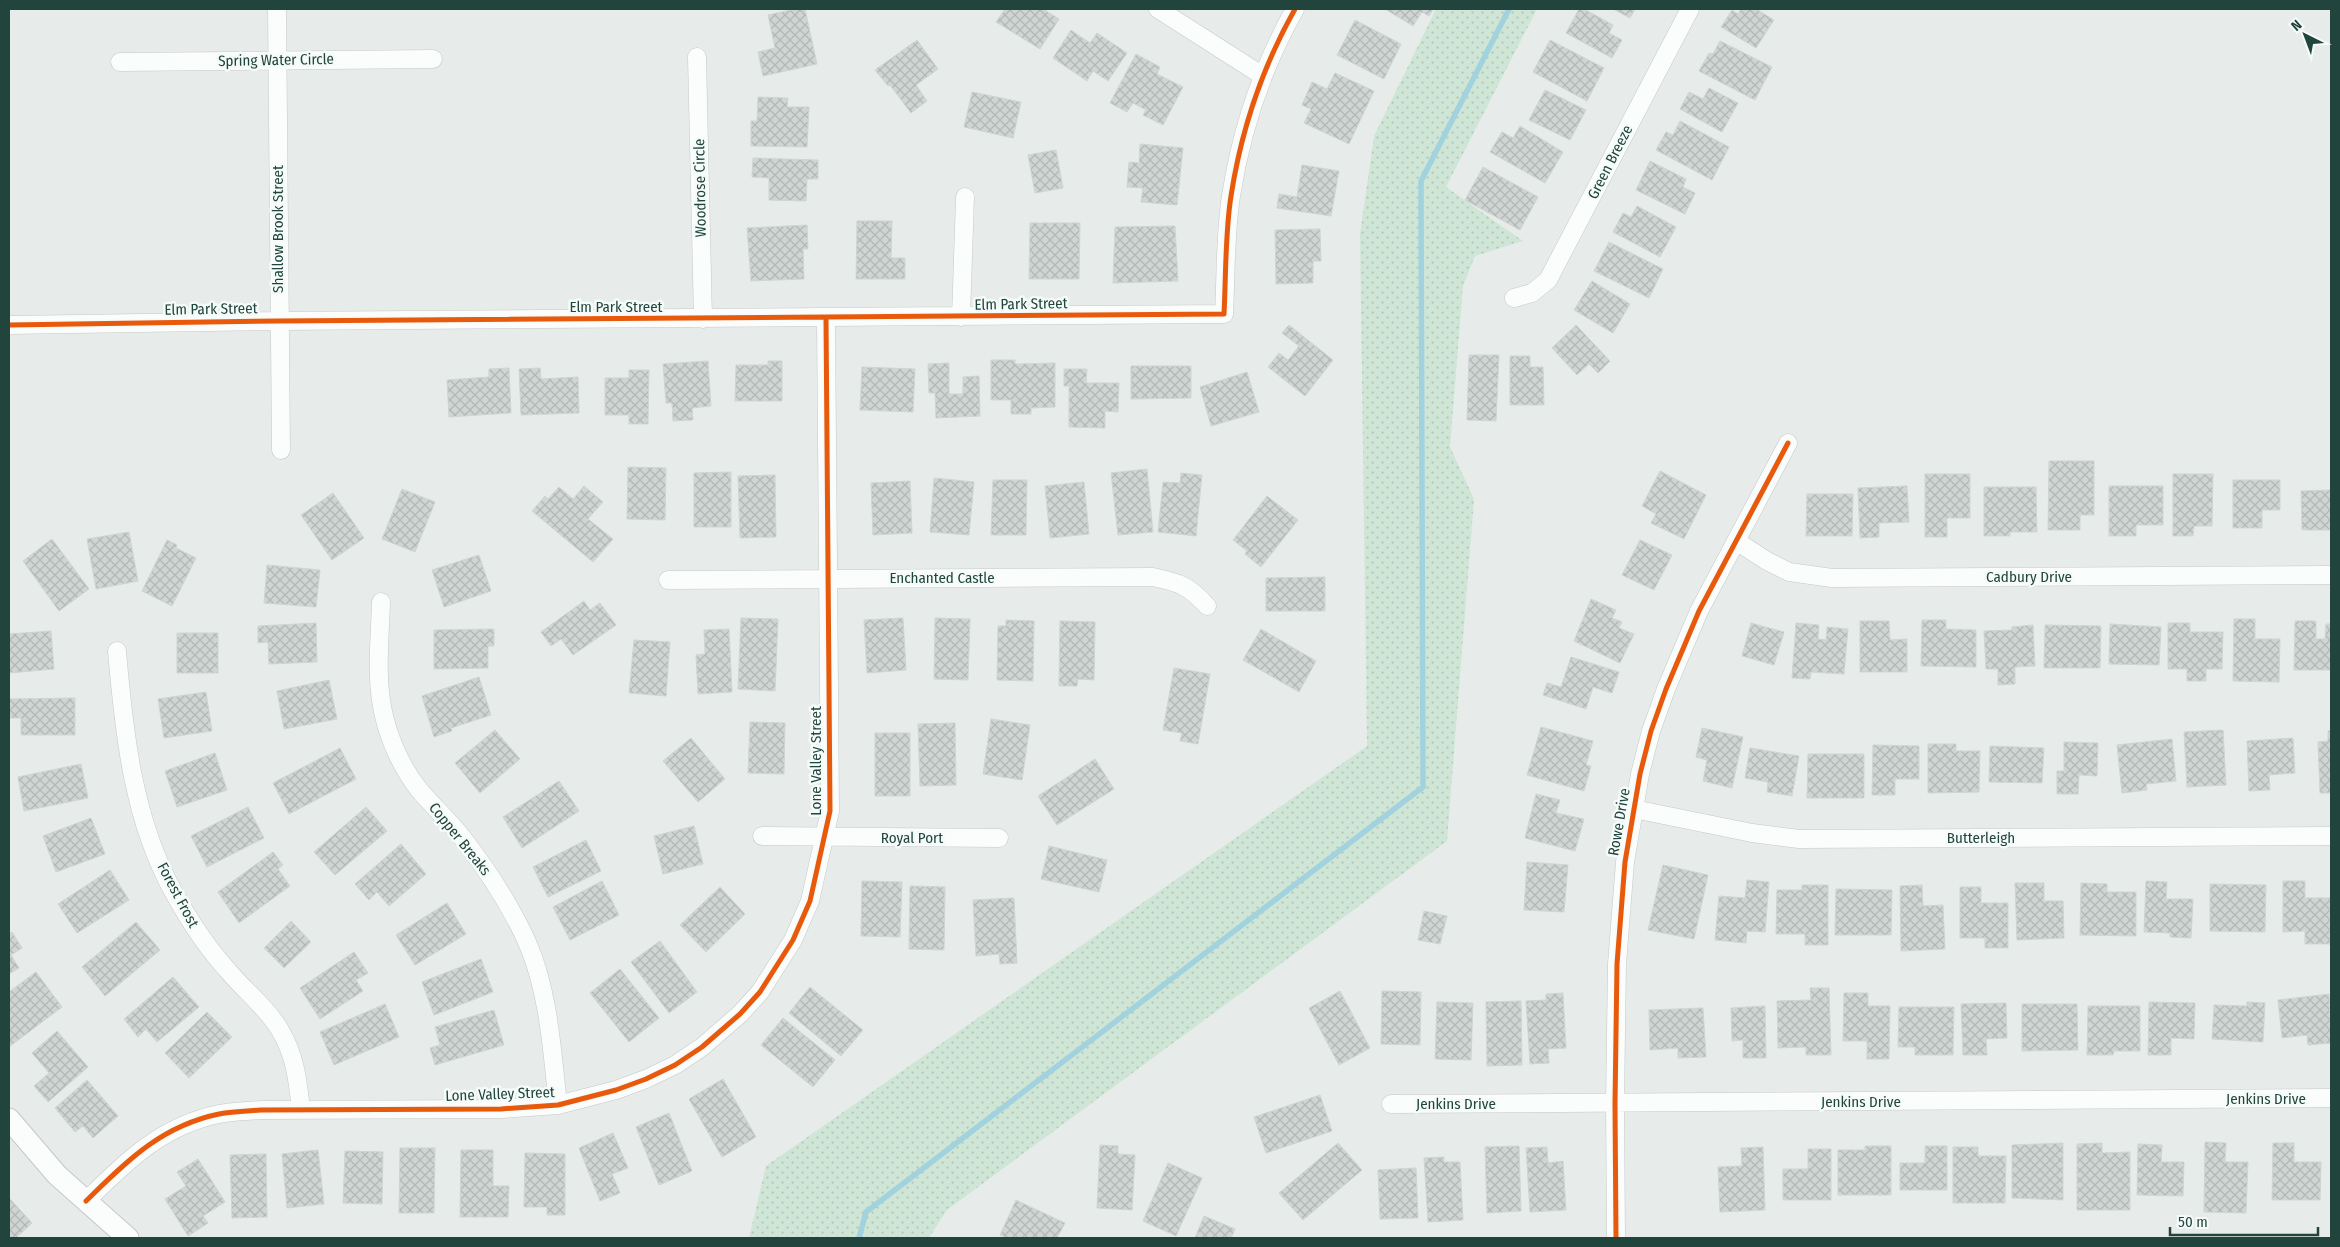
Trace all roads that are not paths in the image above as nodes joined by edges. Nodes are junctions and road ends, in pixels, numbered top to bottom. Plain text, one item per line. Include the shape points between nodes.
1 (277, 9) edge
2 (1158, 9) edge
3 (1295, 9) edge
4 (1690, 9) edge
5 (697, 57) dead end
6 (433, 59) dead end
7 (277, 61) junction
8 (120, 62) dead end
9 (1263, 76) junction
10 (965, 197) dead end
11 (1514, 298) dead end
12 (961, 317) junction
13 (826, 318) junction
14 (703, 319) junction
15 (278, 321) junction
16 (9, 325) edge
17 (1788, 443) dead end
18 (281, 450) dead end
19 (1736, 541) junction
20 (2331, 575) edge
21 (828, 579) junction
22 (668, 580) dead end
23 (381, 602) dead end
24 (1207, 606) dead end
25 (117, 652) dead end
26 (1634, 809) junction
27 (762, 836) dead end
28 (2331, 836) edge
29 (826, 838) junction
30 (999, 838) dead end
31 (2331, 1098) edge
32 (1391, 1104) dead end
33 (1615, 1104) junction
34 (558, 1105) junction
35 (301, 1110) junction
36 (9, 1119) edge
37 (86, 1200) junction
38 (128, 1238) edge
39 (1616, 1238) edge

1 - 7 street, Shallow Brook Street
2 - 9 street
3 - 9 street
4 - 11 street, Green Breeze via 1548,280 1532,293
5 - 14 street, Woodrose Circle
6 - 7 street, Spring Water Circle
7 - 8 street, Spring Water Circle
7 - 15 street, Shallow Brook Street
9 - 12 street, Elm Park Street via 1242,140 1231,197 1224,314
10 - 12 street
12 - 13 street, Elm Park Street
13 - 14 street, Elm Park Street
13 - 21 street, Lone Valley Street
14 - 15 street, Elm Park Street
15 - 16 street, Elm Park Street
15 - 18 street, Shallow Brook Street
17 - 19 street, Rowe Drive
19 - 20 street, Cadbury Drive via 1788,572 1832,578
19 - 26 street, Rowe Drive via 1699,611 1666,689 1651,731
21 - 22 street, Enchanted Castle
21 - 24 street, Enchanted Castle via 1153,576 1180,583
21 - 29 street, Lone Valley Street via 830,811
23 - 34 street, Copper Breaks via 379,662 383,714 389,734 419,790 483,865 527,942 550,1028
25 - 35 street, Forest Frost via 130,762 140,807 158,858 173,892 200,936 280,1030 297,1072
26 - 28 street, Butterleigh via 1752,833 1799,839
26 - 33 street, Rowe Drive via 1621,897
27 - 29 street, Royal Port
29 - 30 street, Royal Port
29 - 34 street, Lone Valley Street via 810,901 793,940 760,992 740,1014 702,1047 646,1079
31 - 33 street, Jenkins Drive
32 - 33 street, Jenkins Drive
33 - 39 street, Rowe Drive
34 - 35 street, Lone Valley Street via 501,1109
35 - 37 street, Lone Valley Street via 221,1113 182,1125 147,1145
36 - 37 street via 57,1175
37 - 38 street

